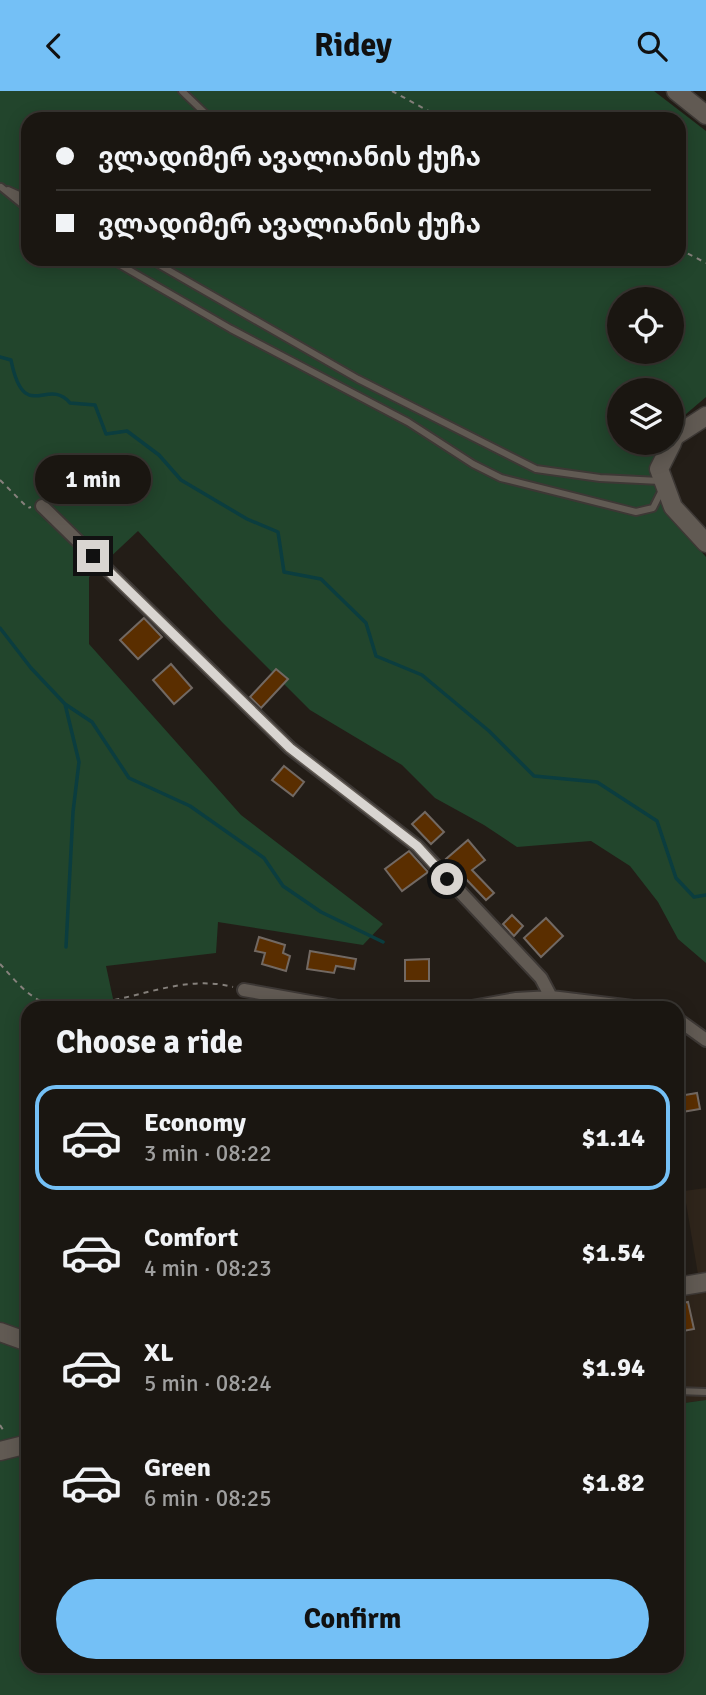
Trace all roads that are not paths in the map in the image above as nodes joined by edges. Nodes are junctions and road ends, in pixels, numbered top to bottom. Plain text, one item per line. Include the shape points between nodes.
1 (181, 91) edge
2 (676, 91) edge
3 (204, 112) edge
4 (706, 115) edge
5 (1, 187) edge
6 (21, 196) edge
7 (21, 203) edge
8 (122, 266) edge
9 (162, 266) edge
10 (706, 416) edge
11 (684, 430) edge
12 (666, 455) edge
13 (664, 483) junction
14 (42, 506) road end
15 (706, 543) edge
16 (244, 990) road end
17 (551, 997) junction
18 (305, 1001) edge
19 (537, 1001) edge
20 (584, 1001) edge
21 (684, 1024) edge
22 (706, 1040) edge
23 (706, 1282) edge
24 (684, 1286) edge
25 (0, 1332) edge
26 (21, 1340) edge
27 (684, 1391) edge
28 (706, 1392) edge
29 (21, 1446) edge
30 (0, 1451) edge

1 - 3 lane
2 - 4 street
5 - 6 lane
5 - 7 lane
8 - 13 lane via 501,478 636,512 653,508
9 - 13 lane via 358,379 536,469
10 - 11 street
12 - 13 street via 659,469
13 - 15 street via 673,507
14 - 17 street via 290,748 417,846 541,978
16 - 18 street
17 - 19 street
17 - 20 street
21 - 22 street
23 - 24 street
25 - 26 street
27 - 28 lane
29 - 30 street

